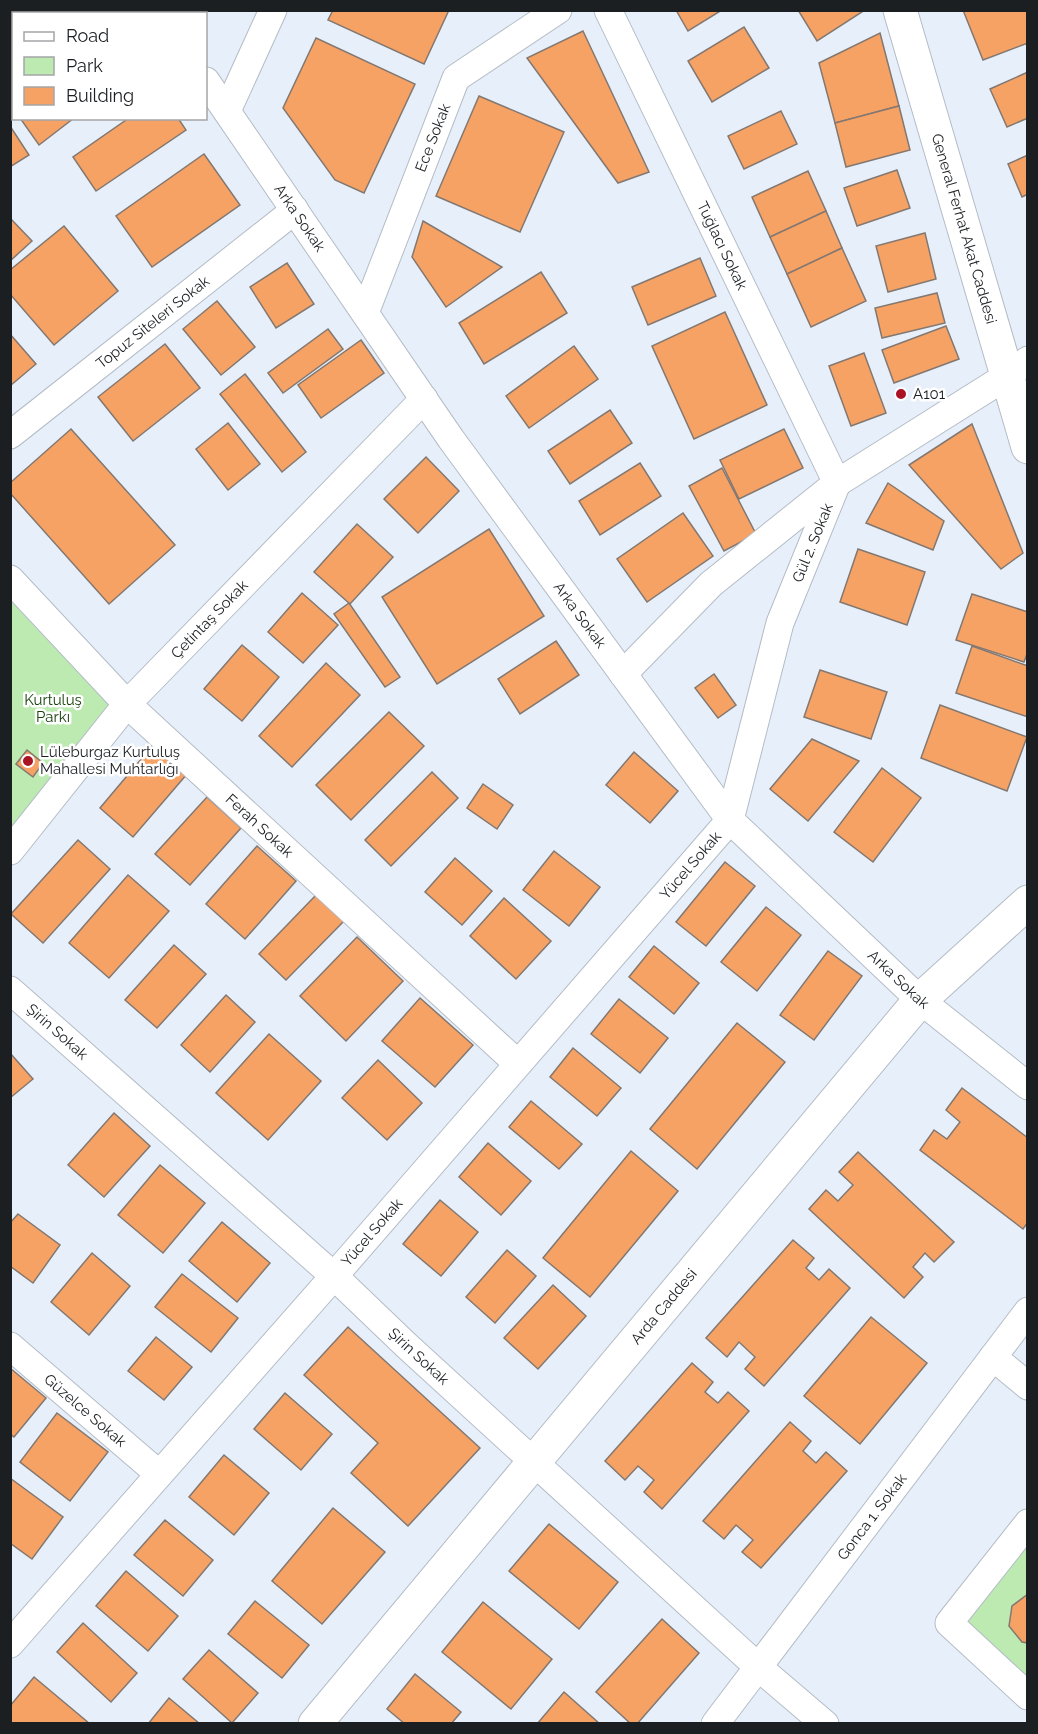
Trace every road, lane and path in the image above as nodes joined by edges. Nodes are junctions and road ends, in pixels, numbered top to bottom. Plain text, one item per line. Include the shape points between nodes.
1 (273, 10) edge
2 (558, 10) edge
3 (608, 10) edge
4 (900, 10) edge
5 (207, 82) edge
6 (227, 111) junction
7 (295, 210) junction
8 (365, 313) junction
9 (1017, 368) edge
10 (424, 399) junction
11 (10, 435) edge
12 (1028, 447) edge
13 (837, 483) junction
14 (10, 579) edge
15 (623, 674) junction
16 (127, 704) junction
17 (730, 820) junction
18 (10, 852) edge
19 (1028, 902) edge
20 (10, 990) edge
21 (920, 1000) junction
22 (517, 1064) junction
23 (1028, 1086) edge
24 (334, 1276) junction
25 (1028, 1311) edge
26 (10, 1346) edge
27 (993, 1356) junction
28 (1028, 1386) edge
29 (533, 1461) junction
30 (159, 1474) junction
31 (1028, 1523) edge
32 (10, 1644) edge
33 (757, 1666) junction
34 (1028, 1696) edge
35 (315, 1724) edge
36 (715, 1724) edge
37 (825, 1724) edge

1 - 6 street
2 - 8 street, Ece Sokak via 456,78
3 - 13 street, Tuğlacı Sokak
4 - 9 street, General Ferhat Akat Caddesi
5 - 6 street, Arka Sokak
6 - 7 street, Arka Sokak
7 - 8 street, Arka Sokak
7 - 11 street, Topuz Siteleri Sokak
8 - 10 street, Arka Sokak
9 - 12 street, General Ferhat Akat Caddesi
9 - 13 street, Gül 2. Sokak
10 - 15 street, Arka Sokak
10 - 16 street, Çetintaş Sokak
13 - 15 street via 711,584
13 - 17 street, Gül 2. Sokak via 780,623
14 - 16 street, Ferah Sokak
15 - 17 street, Arka Sokak
16 - 18 street, Çetintaş Sokak
16 - 22 street, Ferah Sokak
17 - 21 street, Arka Sokak
17 - 22 street, Yücel Sokak
19 - 21 street, Arda Caddesi
20 - 24 street, Şirin Sokak
21 - 23 street, Arka Sokak
21 - 29 street, Arda Caddesi
22 - 24 street, Yücel Sokak
24 - 29 street, Şirin Sokak
24 - 30 street, Yücel Sokak
25 - 27 street, Gonca 1. Sokak
26 - 30 street, Güzelce Sokak
27 - 28 street
27 - 33 street, Gonca 1. Sokak
29 - 33 street, Şirin Sokak
29 - 35 street, Arda Caddesi
30 - 32 street, Yücel Sokak
31 - 34 street via 949,1623
33 - 36 street, Gonca 1. Sokak
33 - 37 street, Şirin Sokak

